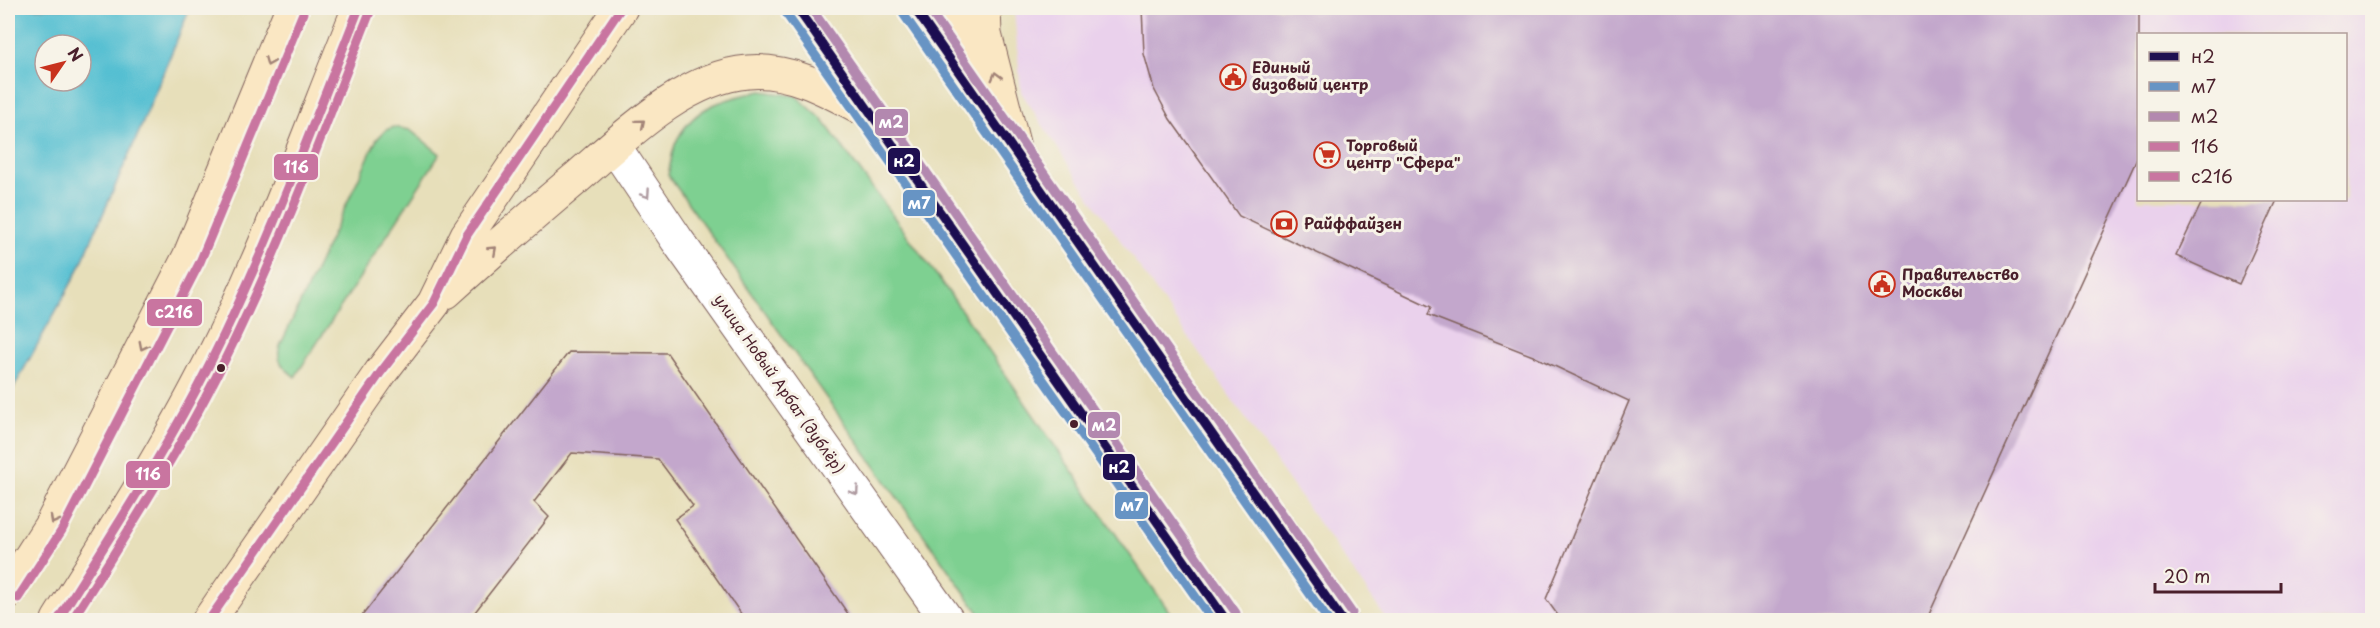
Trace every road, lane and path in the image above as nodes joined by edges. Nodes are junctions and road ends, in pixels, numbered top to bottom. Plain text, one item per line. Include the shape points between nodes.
1 (291, 8) edge
2 (359, 8) edge
3 (621, 8) edge
4 (797, 8) edge
5 (914, 8) edge
6 (951, 8) edge
7 (984, 8) edge
8 (964, 79) junction
9 (871, 113) junction
10 (614, 146) junction
11 (1016, 153) junction
12 (434, 303) junction
13 (8, 592) edge
14 (58, 621) edge
15 (209, 621) edge
16 (947, 621) edge
17 (1226, 621) edge
18 (1342, 621) edge

1 -> 13 main road via 189,257 51,525
2 - 14 main road via 249,281 210,363 133,500
3 - 12 main road via 467,235
4 - 9 main road
5 - 8 main road
6 - 8 main road
11 -> 7 main road via 985,34
8 - 11 main road
10 -> 9 main road via 663,105 722,75 750,71 819,85
9 - 17 main road
12 -> 10 main road
10 -> 16 street, улица Новый Арбат (дублёр)
11 - 18 main road
12 - 15 main road via 381,372

